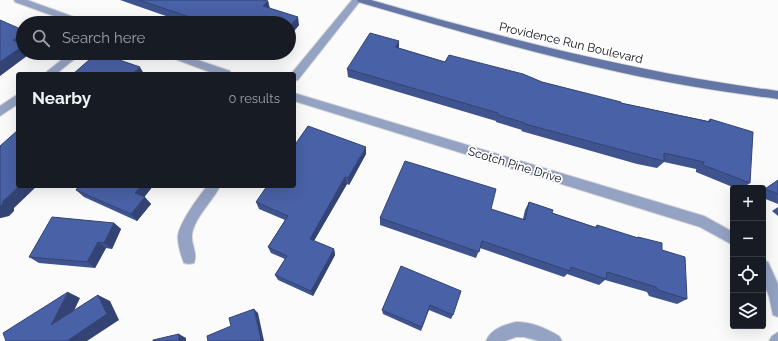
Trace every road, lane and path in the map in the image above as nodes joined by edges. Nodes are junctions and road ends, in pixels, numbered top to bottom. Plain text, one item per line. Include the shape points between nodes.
1 (18, 0) edge
2 (357, 0) edge
3 (361, 0) edge
4 (63, 16) edge
5 (68, 60) edge
6 (187, 60) edge
7 (52, 72) edge
8 (220, 72) edge
9 (296, 75) edge
10 (778, 95) edge
11 (296, 99) edge
12 (16, 100) edge
13 (0, 112) edge
14 (213, 188) edge
15 (730, 237) edge
16 (189, 258) dead end
17 (766, 273) edge
18 (778, 310) edge
19 (494, 341) edge
20 (554, 341) edge

1 - 4 street
2 - 9 street
3 - 10 street, Providence Run Boulevard via 600,65 716,87
5 - 7 street
6 - 8 street
11 - 15 street, Scotch Pine Drive via 704,222
12 - 13 street
14 - 16 street via 193,216 185,234
17 - 18 street via 776,295
19 - 20 street via 511,330 526,329 542,333

